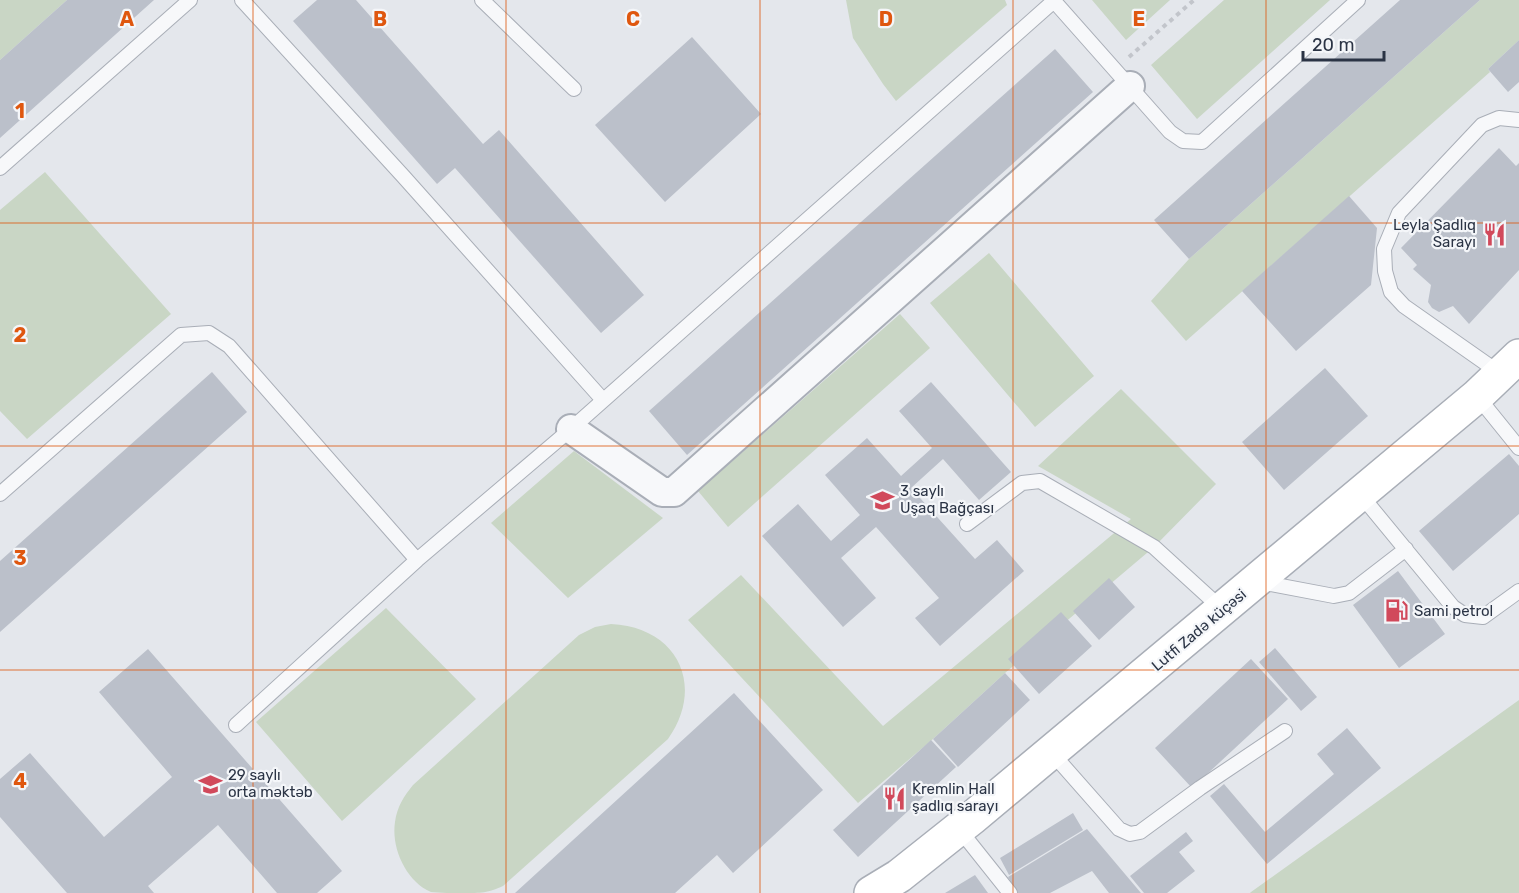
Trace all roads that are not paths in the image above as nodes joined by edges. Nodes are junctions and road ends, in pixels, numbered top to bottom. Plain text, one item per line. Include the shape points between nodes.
1 (190, 0) edge
2 (242, 0) edge
3 (482, 0) edge
4 (1358, 0) edge
5 (1054, 1) edge
6 (1123, 78) junction
7 (574, 89) dead end
8 (1519, 120) edge
9 (0, 168) edge
10 (1510, 365) edge
11 (1477, 396) junction
12 (603, 400) junction
13 (571, 429) junction
14 (1519, 448) edge
15 (0, 494) edge
16 (1360, 494) junction
17 (967, 524) dead end
18 (1406, 549) junction
19 (417, 560) junction
20 (1258, 581) junction
21 (1519, 591) edge
22 (1223, 610) junction
23 (236, 724) dead end
24 (1285, 731) dead end
25 (1052, 753) junction
26 (959, 829) junction
27 (879, 891) edge
28 (1010, 893) edge

1 - 9 lane
2 - 12 lane
3 - 7 lane
4 - 6 lane via 1202,142 1184,141 1170,132
5 - 6 lane
5 - 12 lane
6 - 13 street via 674,492 662,492
8 - 10 lane via 1499,118 1482,125 1399,213 1384,249 1391,292 1404,306
10 - 11 main road, Lutfi Zadə küçəsi
11 - 14 lane
11 - 16 main road, Lutfi Zadə küçəsi
12 - 13 lane
13 - 19 lane
15 - 19 lane via 180,335 209,333 229,346
16 - 18 lane
16 - 20 main road, Lutfi Zadə küçəsi
17 - 22 lane via 1022,483 1040,481 1154,547
18 - 20 lane via 1348,593 1334,596
18 - 21 lane via 1465,615 1483,617
19 - 23 lane
20 - 22 main road, Lutfi Zadə küçəsi
22 - 25 main road, Lutfi Zadə küçəsi
24 - 25 lane via 1140,832 1130,834 1119,829
25 - 26 main road, Lutfi Zadə küçəsi
26 - 27 main road, Lutfi Zadə küçəsi
26 - 28 lane

